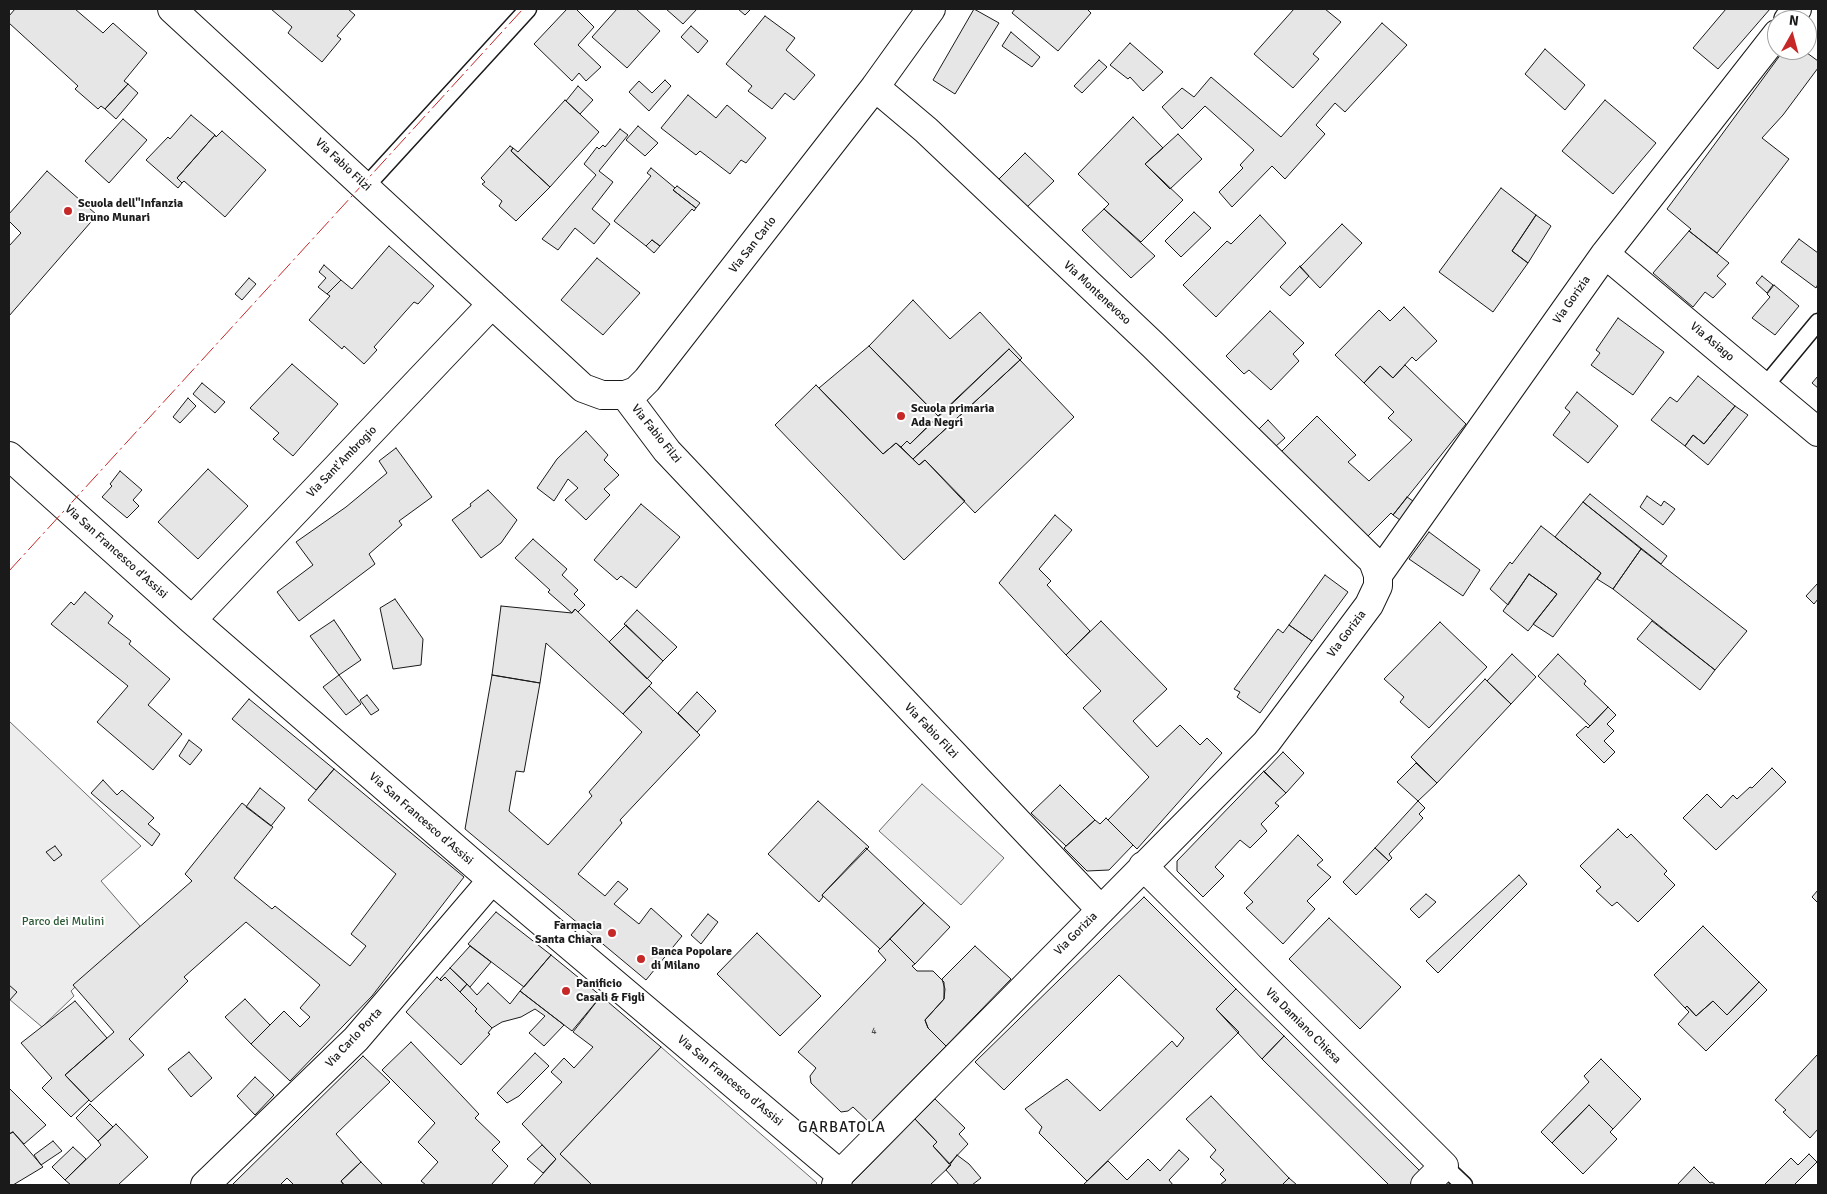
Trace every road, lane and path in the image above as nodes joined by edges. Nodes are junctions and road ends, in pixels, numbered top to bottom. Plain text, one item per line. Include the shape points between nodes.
1 (172, 9) edge
2 (528, 9) edge
3 (931, 9) edge
4 (1767, 47) edge
5 (875, 87) junction
6 (366, 186) junction
7 (1605, 254) junction
8 (492, 304) junction
9 (1818, 322) edge
10 (1765, 386) junction
11 (625, 395) junction
12 (1818, 432) edge
13 (9, 456) edge
14 (1378, 575) junction
15 (192, 620) junction
16 (1143, 866) junction
17 (492, 880) junction
18 (1101, 910) junction
19 (1444, 1166) junction
20 (838, 1179) edge
21 (204, 1185) edge
22 (1425, 1185) edge
23 (1464, 1185) edge

1 - 6 street, Via Fabio Filzi
2 - 6 lane
3 - 5 street
4 - 7 street, Via Gorizia
5 - 11 street, Via San Carlo via 647,380 636,391
5 - 14 street, Via Montenevoso via 926,130 1153,346 1373,561
6 - 8 street, Via Fabio Filzi
7 - 10 street, Via Asiago
7 - 14 street, Via Gorizia
8 - 11 street, Via Fabio Filzi via 583,388 602,395
8 - 15 street, Via Sant'Ambrogio
9 - 10 lane
10 - 12 street, Via Asiago
11 - 18 street, Via Fabio Filzi via 667,451
13 - 15 street, Via San Francesco d'Assisi
14 - 16 street, Via Gorizia via 1378,586 1369,605 1266,743
15 - 17 street, Via San Francesco d'Assisi
16 - 18 street, Via Gorizia
16 - 19 street, Via Damiano Chiesa
17 - 20 street, Via San Francesco d'Assisi
17 - 21 street, Via Carlo Porta via 356,1039
18 - 20 street, Via Gorizia
19 - 22 street
19 - 23 lane

